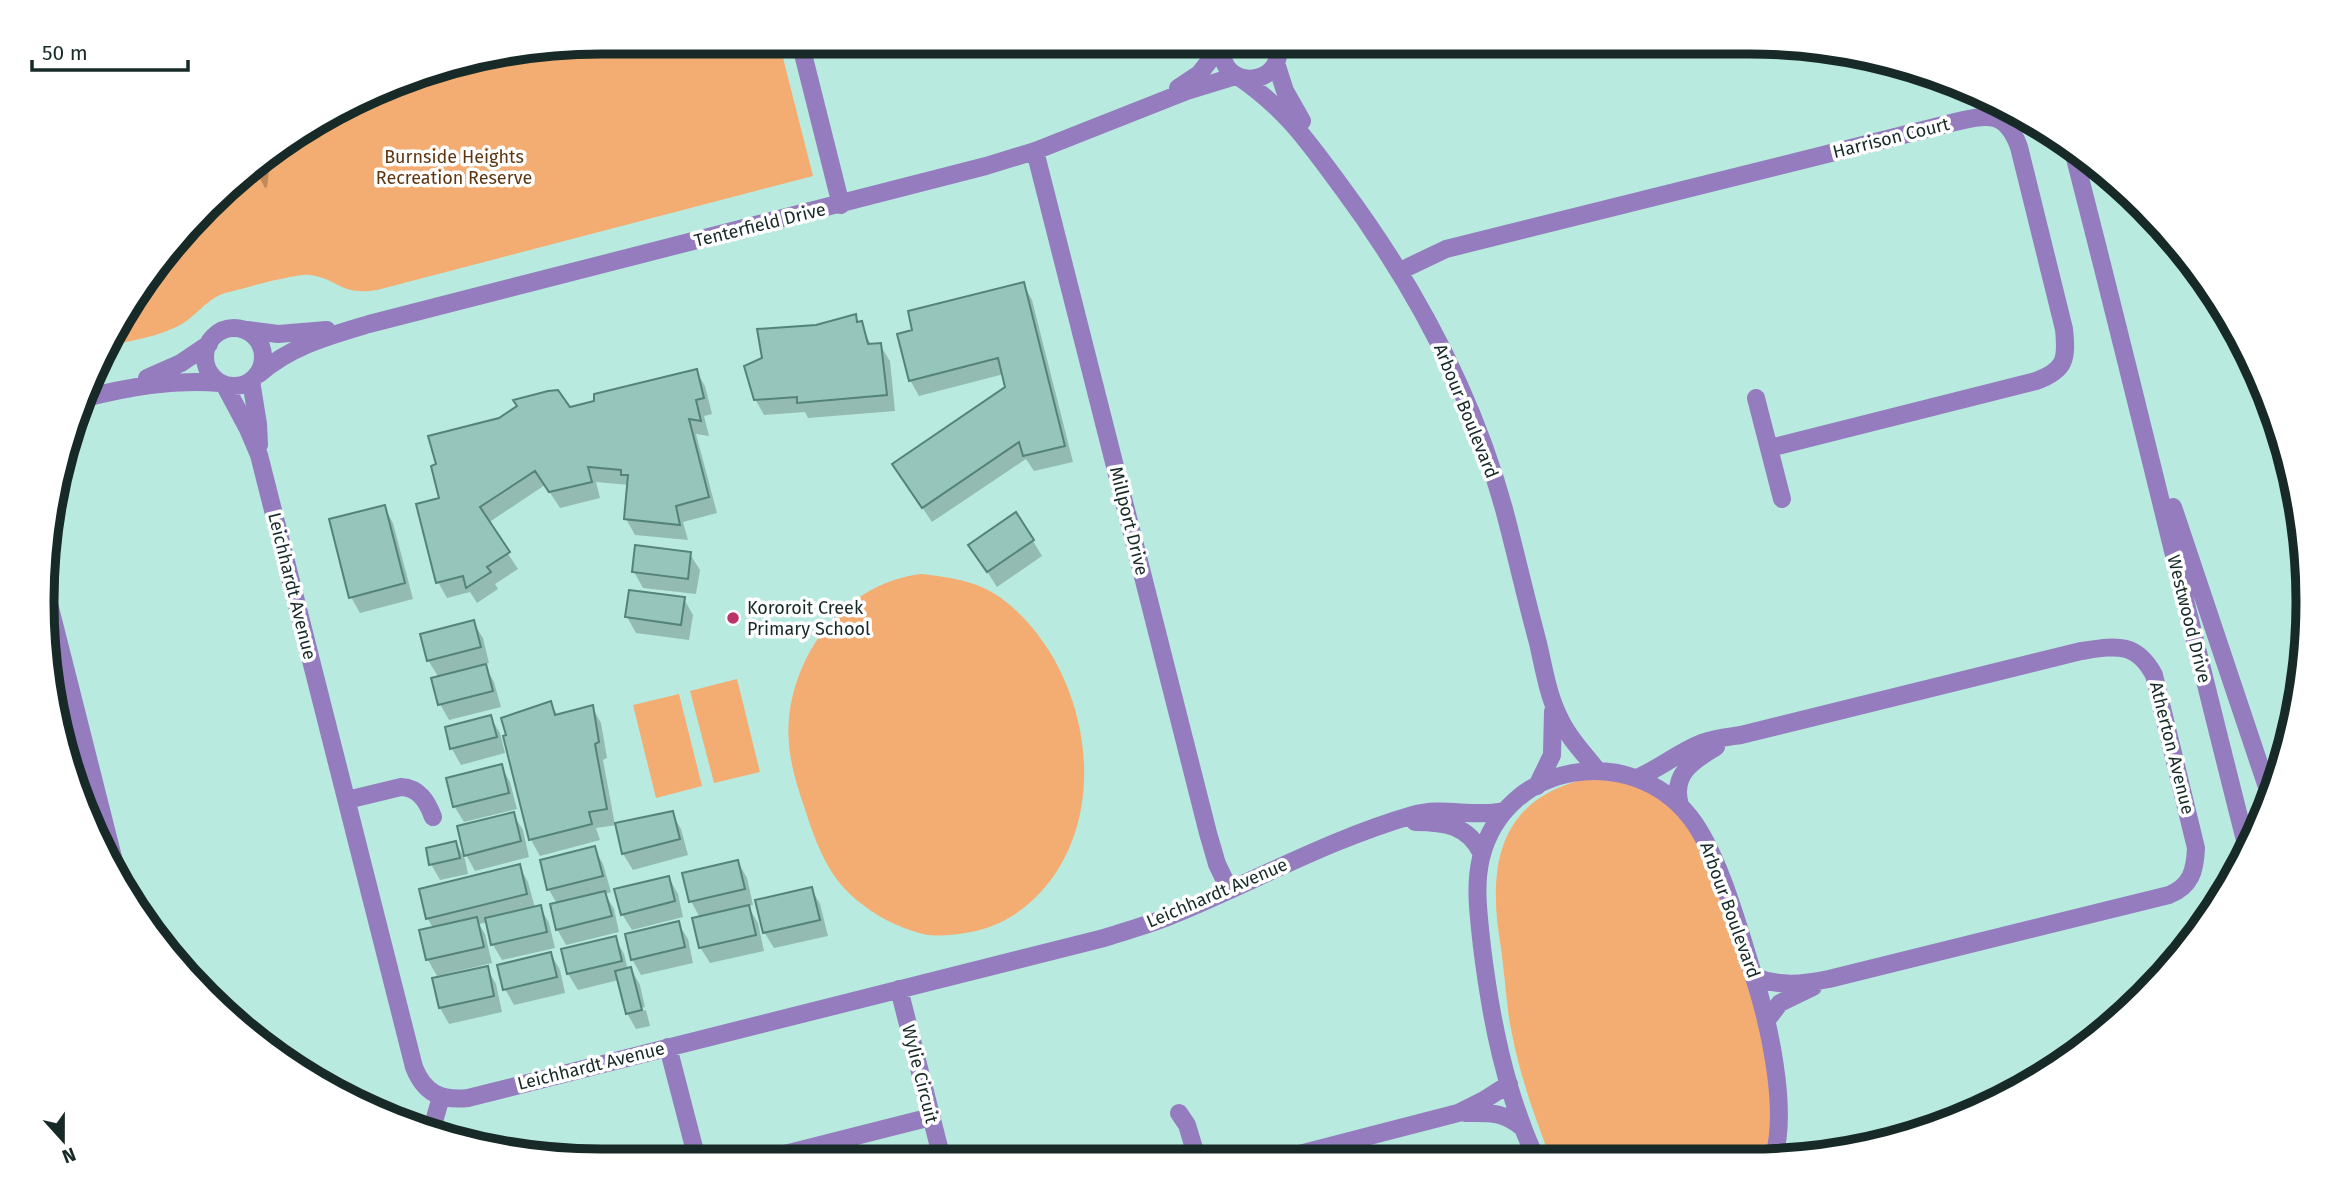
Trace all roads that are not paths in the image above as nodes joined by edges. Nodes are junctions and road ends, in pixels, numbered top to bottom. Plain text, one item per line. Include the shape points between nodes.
1 (803, 54) edge
2 (1214, 54) edge
3 (1223, 54) edge
4 (1277, 54) edge
5 (1238, 77) junction
6 (1144, 107) junction
7 (1312, 147) junction
8 (1035, 151) junction
9 (2076, 163) edge
10 (841, 205) junction
11 (1400, 271) junction
12 (369, 324) junction
13 (245, 330) junction
14 (209, 344) junction
15 (255, 377) junction
16 (222, 384) junction
17 (2134, 386) junction
18 (124, 388) junction
19 (95, 396) edge
20 (1756, 398) dead end
21 (1770, 448) junction
22 (259, 455) junction
23 (1782, 499) dead end
24 (55, 627) edge
25 (68, 680) junction
26 (61, 682) edge
27 (1553, 704) junction
28 (1741, 735) junction
29 (1597, 770) junction
30 (1637, 778) junction
31 (2265, 782) edge
32 (1537, 786) junction
33 (347, 800) junction
34 (1680, 805) junction
35 (1504, 811) junction
36 (433, 817) dead end
37 (1381, 827) junction
38 (2243, 834) edge
39 (108, 837) edge
40 (1482, 854) junction
41 (1229, 889) junction
42 (1754, 977) junction
43 (1829, 979) junction
44 (899, 989) junction
45 (1766, 1021) junction
46 (668, 1047) junction
47 (1509, 1084) junction
48 (441, 1097) junction
49 (1179, 1113) dead end
50 (1458, 1114) junction
51 (931, 1116) junction
52 (434, 1122) edge
53 (1522, 1126) junction
54 (1775, 1148) edge
55 (694, 1149) edge
56 (804, 1149) edge
57 (939, 1149) edge
58 (1195, 1149) edge
59 (1320, 1149) edge
60 (1532, 1149) edge

1 - 10 street
2 - 6 street, Tenterfield Drive via 1199,74
3 - 5 street via 1224,63
4 - 5 street, Tenterfield Drive via 1264,76
4 - 7 street via 1285,91
5 - 6 street, Tenterfield Drive
5 - 7 street via 1275,104
6 - 8 street, Tenterfield Drive
7 - 11 street, Arbour Boulevard
8 - 10 street, Tenterfield Drive
8 - 41 street, Millport Drive via 1208,834
9 - 17 street, Westwood Drive
10 - 12 street, Tenterfield Drive
11 - 21 street, Harrison Court via 1446,248 1955,122 1982,116 2008,124 2019,147 2064,329 2062,366 2036,381
11 - 27 street, Arbour Boulevard via 1451,368 1480,439 1503,507
12 - 13 street, Tenterfield Drive via 278,334
12 - 15 street, Tenterfield Drive via 284,354
13 - 14 street via 226,329
13 - 15 street via 262,348 262,366
14 - 16 street via 207,367
14 - 18 street via 169,369
15 - 16 street via 239,386
15 - 22 street, Leichhardt Avenue
16 - 18 street via 192,380
16 - 22 street, Leichhardt Avenue
17 - 31 street, Westwood Drive
17 - 38 street, Westwood Drive
18 - 19 street
20 - 21 street
21 - 23 street
22 - 33 street, Leichhardt Avenue
24 - 25 street
25 - 26 street
25 - 39 street
27 - 29 street via 1571,739
27 - 32 street via 1552,755
28 - 30 street via 1702,743
28 - 34 street via 1686,769 1676,791
28 - 43 street, Atherton Avenue via 2081,651 2127,648 2148,662 2154,675 2196,848 2194,870 2186,885 2169,895
29 - 30 street, Arbour Boulevard
29 - 32 street, Arbour Boulevard via 1554,777
30 - 34 street, Arbour Boulevard
32 - 35 street, Arbour Boulevard
33 - 36 street via 410,787 424,799
33 - 48 street, Leichhardt Avenue via 414,1067 422,1085
34 - 42 street, Arbour Boulevard via 1702,835 1720,876
35 - 37 street via 1425,812
35 - 40 street, Arbour Boulevard
37 - 40 street via 1411,822 1453,826 1468,833
37 - 41 street, Leichhardt Avenue
40 - 47 street, Arbour Boulevard via 1477,883 1485,979
41 - 44 street, Leichhardt Avenue via 1174,915 1104,938
42 - 43 street via 1784,984
42 - 45 street, Arbour Boulevard
43 - 45 street via 1784,1000
44 - 46 street, Leichhardt Avenue
44 - 51 street, Wylie Circuit
45 - 54 street, Arbour Boulevard via 1778,1099
46 - 48 street, Leichhardt Avenue via 468,1098
46 - 55 street
47 - 50 street
47 - 53 street, Arbour Boulevard
48 - 52 street
49 - 58 street
50 - 53 street via 1500,1113
50 - 59 street
51 - 56 street
51 - 57 street, Wylie Circuit
53 - 60 street, Arbour Boulevard

